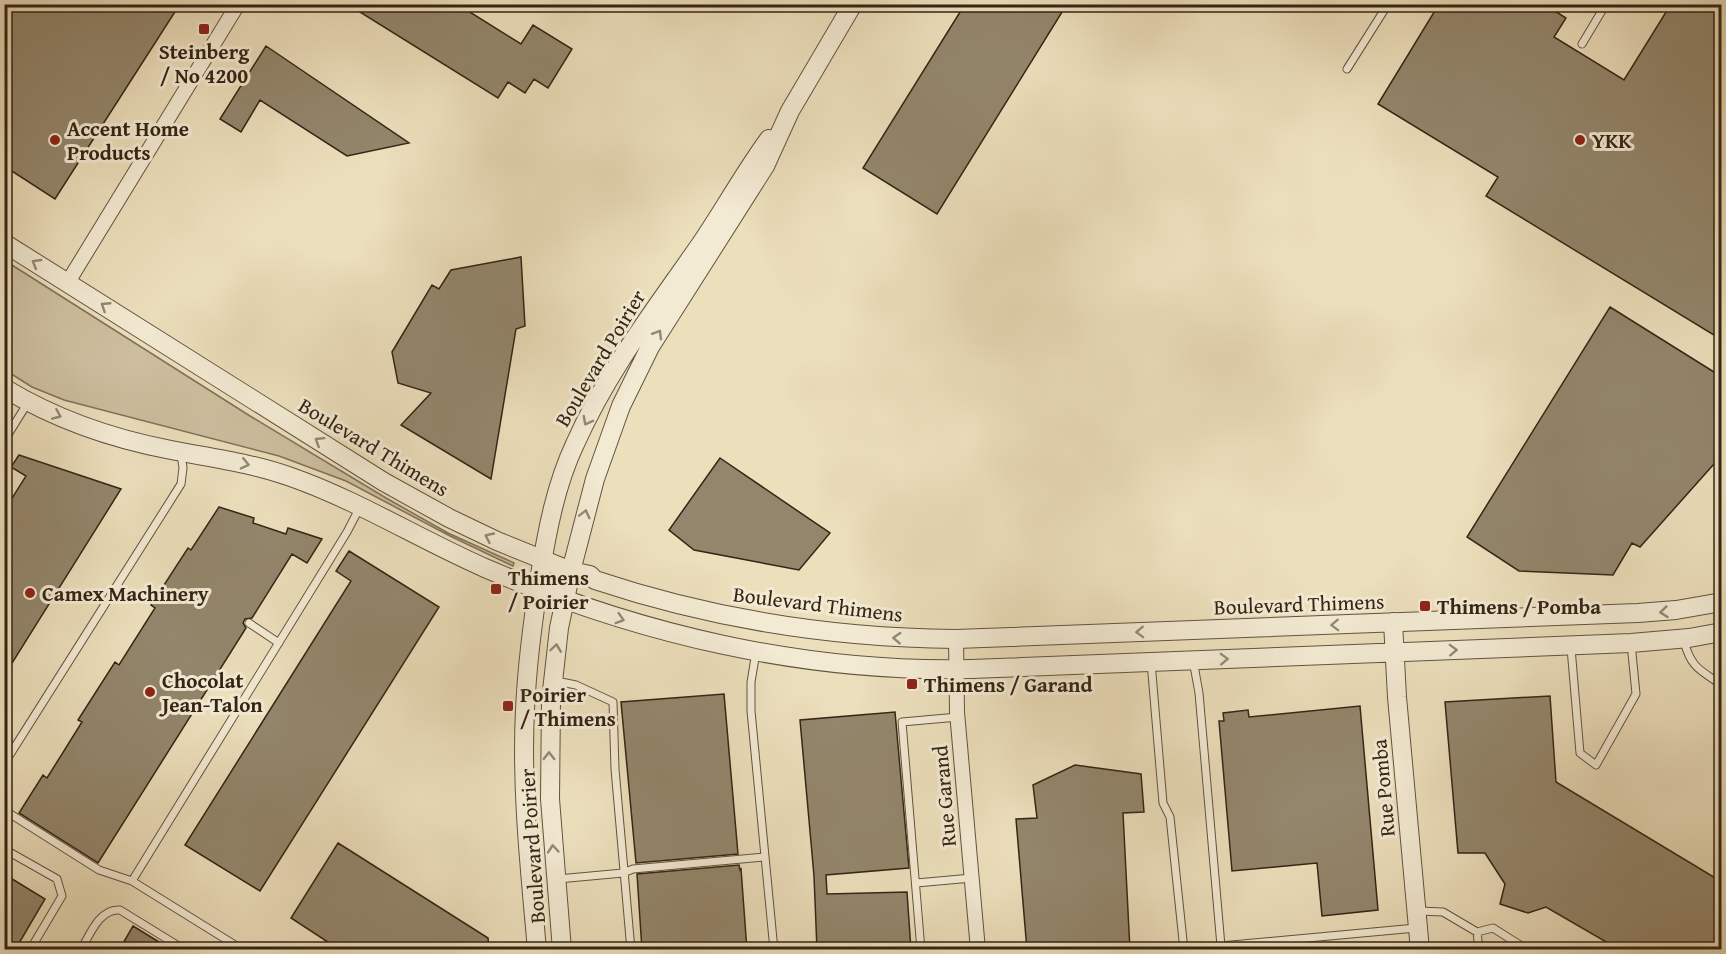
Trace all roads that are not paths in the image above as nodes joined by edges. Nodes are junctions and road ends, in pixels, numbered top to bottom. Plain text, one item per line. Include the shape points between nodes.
1 (238, 4) edge
2 (853, 4) edge
3 (1388, 4) edge
4 (1606, 4) edge
5 (1582, 44) dead end
6 (1347, 69) dead end
7 (790, 111) junction
8 (4, 243) edge
9 (68, 282) junction
10 (4, 388) edge
11 (28, 401) junction
12 (4, 441) edge
13 (181, 452) junction
14 (361, 505) junction
15 (543, 559) junction
16 (571, 571) junction
17 (538, 589) junction
18 (565, 599) junction
19 (1722, 602) edge
20 (1393, 622) junction
21 (249, 623) dead end
22 (1722, 632) edge
23 (956, 639) junction
24 (1683, 639) junction
25 (279, 643) junction
26 (1631, 643) junction
27 (1571, 646) junction
28 (756, 652) junction
29 (1394, 652) junction
30 (1193, 660) junction
31 (1151, 662) junction
32 (956, 669) junction
33 (552, 680) junction
34 (1722, 685) edge
35 (958, 717) junction
36 (4, 764) edge
37 (4, 810) edge
38 (4, 849) edge
39 (765, 857) junction
40 (623, 873) junction
41 (972, 878) junction
42 (556, 879) junction
43 (132, 881) junction
44 (916, 883) junction
45 (1417, 920) junction
46 (1477, 932) junction
47 (1480, 949) edge
48 (30, 950) edge
49 (81, 950) edge
50 (185, 950) edge
51 (243, 950) edge
52 (537, 950) edge
53 (562, 950) edge
54 (631, 950) edge
55 (774, 950) edge
56 (921, 950) edge
57 (978, 950) edge
58 (1184, 950) edge
59 (1420, 950) edge
60 (1528, 950) edge

1 - 9 street
2 - 7 street, Boulevard Poirier
3 - 6 lane
4 - 5 lane
7 -> 15 street, Boulevard Poirier via 752,162 604,387 574,444
16 -> 7 street, Boulevard Poirier via 602,455 636,374 765,166
9 -> 8 street, Boulevard Thimens
15 -> 9 street, Boulevard Thimens via 465,526 399,491
10 - 11 street
11 - 12 lane
11 -> 13 street via 55,415 116,436
13 -> 14 street via 282,474
13 - 36 lane via 181,484
14 - 17 street via 465,559
14 - 25 lane
15 - 16 street, Boulevard Thimens
15 - 17 street, Boulevard Poirier
16 - 18 street, Boulevard Poirier
23 -> 16 street, Boulevard Thimens via 848,634 738,618 641,594
17 - 18 street
17 - 52 street, Boulevard Poirier via 528,666 524,751
18 -> 28 street via 653,628
33 -> 18 street, Boulevard Poirier
19 -> 20 street, Boulevard Thimens via 1656,612
20 -> 23 street, Boulevard Thimens
20 - 29 street, Rue Pomba
21 - 25 lane
22 - 24 street
23 - 32 street, Rue Garand
24 - 26 street
24 - 34 lane via 1688,659
25 - 43 lane
26 - 27 street
26 - 27 lane via 1636,694 1596,765 1580,753
29 -> 27 street
28 - 32 street via 860,664
28 - 39 lane via 751,711
30 -> 29 street
29 - 45 street, Rue Pomba
30 - 31 street
30 - 45 lane via 1221,946
31 - 32 street
31 - 58 lane via 1163,803 1170,816
32 - 35 street, Rue Garand
33 - 40 lane via 576,685 612,702
42 -> 33 street, Boulevard Poirier via 549,786
35 - 41 street, Rue Garand
35 - 44 lane via 902,722
37 - 43 lane via 99,870
38 - 48 lane via 57,879 62,896
39 - 40 lane
39 - 55 lane
40 - 42 lane
40 - 54 lane
41 - 44 lane
41 - 57 street, Rue Garand
42 - 53 street, Boulevard Poirier
43 - 51 lane
44 - 56 lane
45 - 46 lane via 1443,912
45 - 59 street, Rue Pomba
46 - 47 lane
46 - 60 lane via 1492,928
49 - 50 lane via 103,915 116,909

